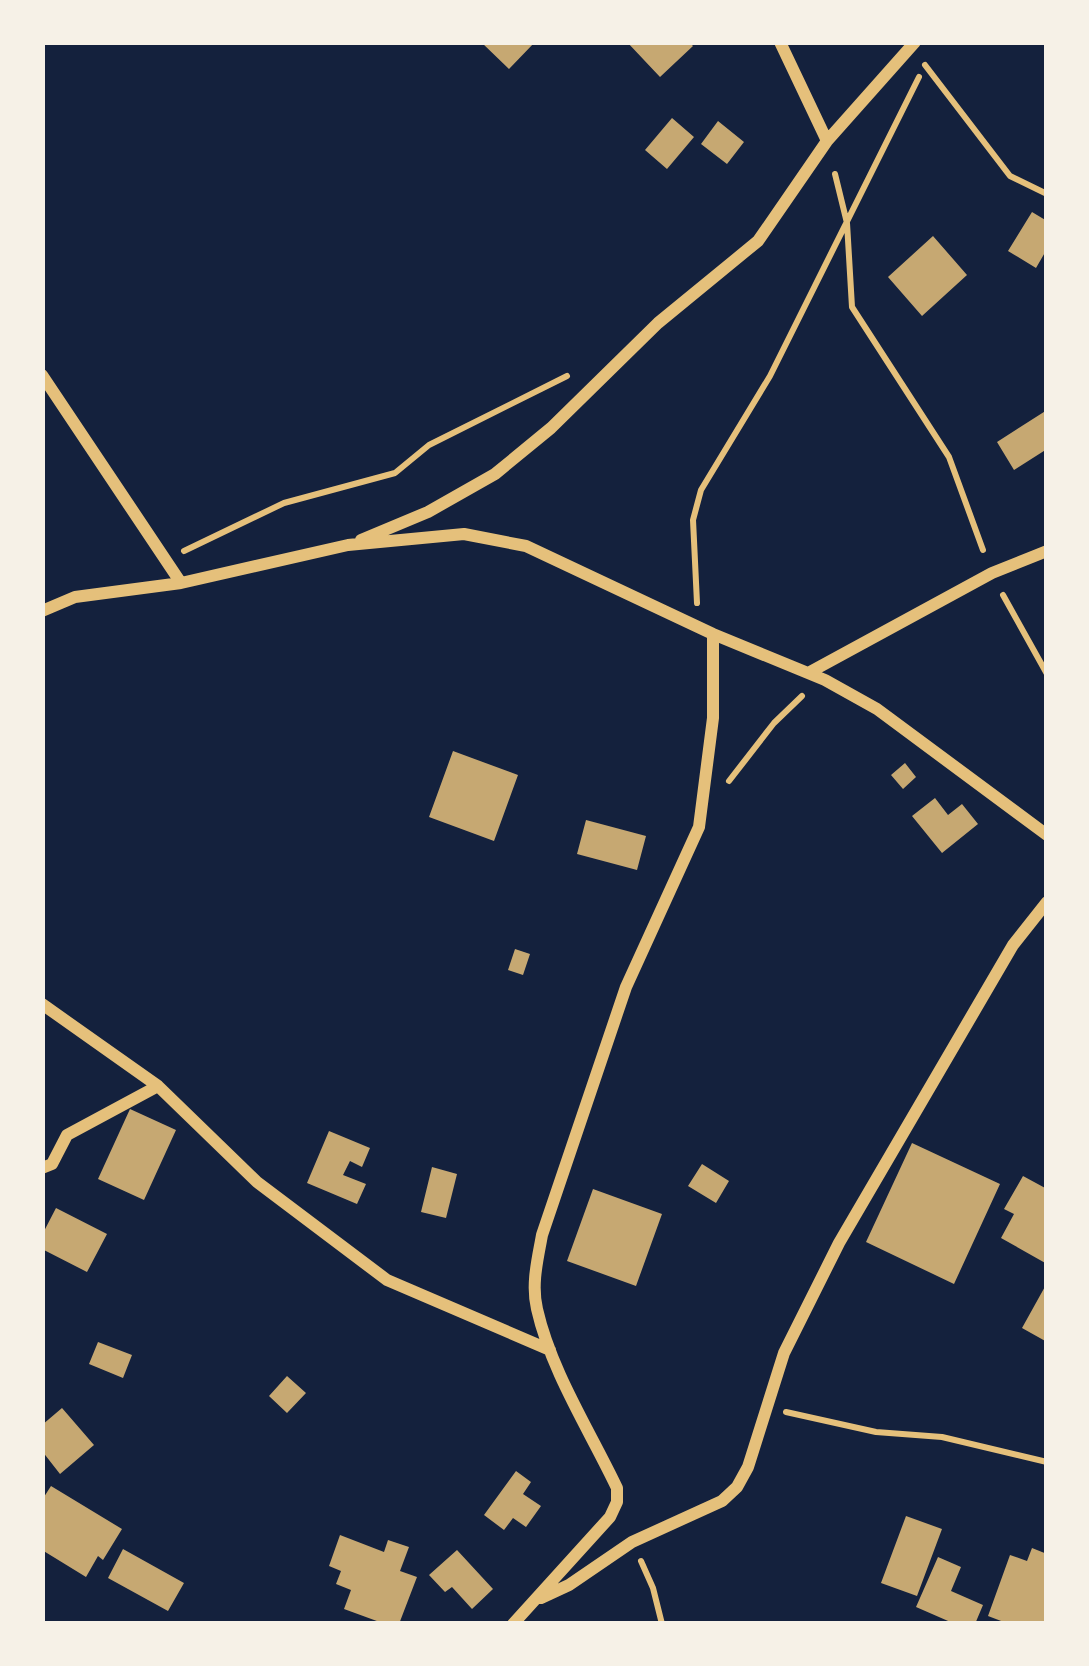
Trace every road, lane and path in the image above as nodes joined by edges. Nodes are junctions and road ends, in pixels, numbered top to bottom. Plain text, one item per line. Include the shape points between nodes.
1 (780, 42) edge
2 (915, 42) edge
3 (930, 54) dead end
4 (925, 65) junction
5 (827, 141) junction
6 (1047, 194) edge
7 (847, 223) junction
8 (579, 369) dead end
9 (42, 375) edge
10 (348, 545) junction
11 (1047, 550) edge
12 (166, 560) junction
13 (992, 574) junction
14 (181, 583) junction
15 (42, 610) edge
16 (698, 626) junction
17 (713, 634) junction
18 (810, 672) junction
19 (1047, 674) edge
20 (825, 680) junction
21 (699, 827) junction
22 (1047, 835) edge
23 (1047, 902) edge
24 (42, 1004) edge
25 (158, 1086) junction
26 (42, 1168) edge
27 (550, 1349) junction
28 (765, 1408) junction
29 (1047, 1462) edge
30 (632, 1542) junction
31 (540, 1598) junction
32 (513, 1624) edge
33 (662, 1624) edge

1 - 5 street
2 - 5 street
3 - 4 path
4 - 6 path via 1010,176
4 - 7 path
5 - 7 path
5 - 10 street via 758,241 550,428 494,474
7 - 13 path via 852,307 949,457
7 - 16 path via 701,490 693,520
8 - 12 path via 429,445 395,473 284,502
9 - 12 street
10 - 14 street
10 - 16 street via 464,534 526,546
11 - 13 street
12 - 14 street
13 - 18 street
13 - 19 path
14 - 15 street via 76,597
16 - 17 street
17 - 18 street
17 - 21 street via 713,718
18 - 20 street
20 - 21 path via 764,735
20 - 22 street
21 - 27 street via 626,987 542,1234 536,1306
23 - 28 street via 1001,964 839,1243
24 - 25 street
25 - 26 street via 67,1135
25 - 27 street via 257,1182 387,1280
27 - 31 street via 617,1502
28 - 29 path
28 - 30 street via 748,1467 722,1502
30 - 31 street
30 - 33 path
31 - 32 street

